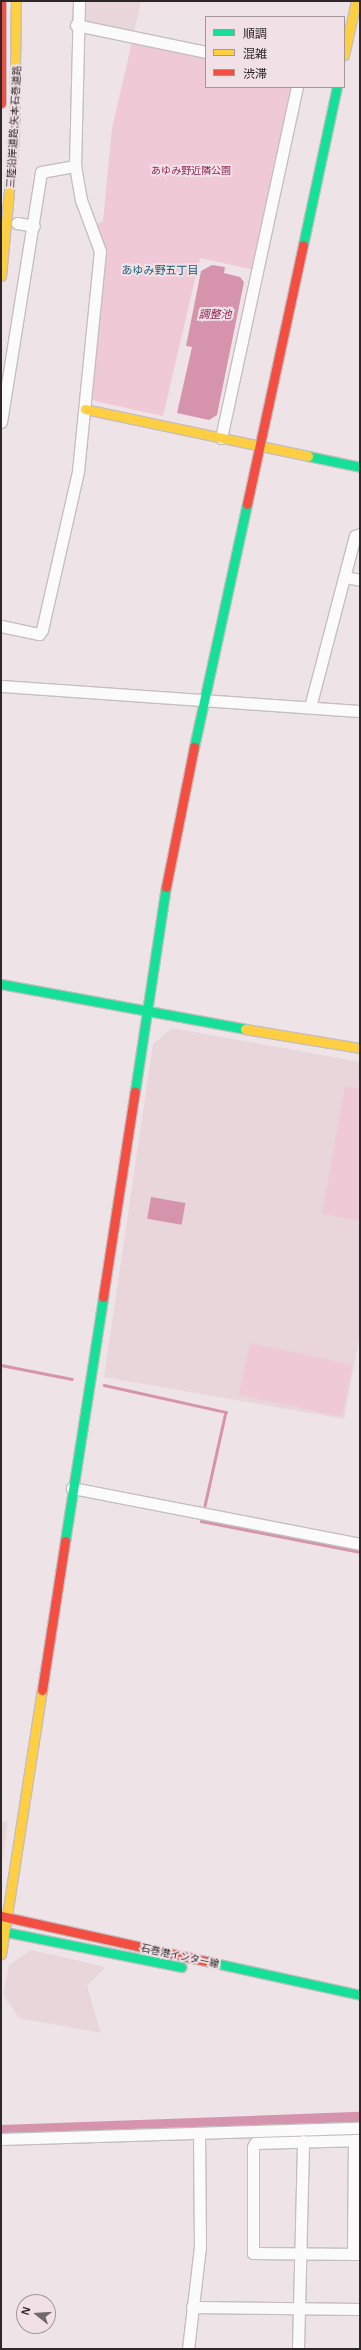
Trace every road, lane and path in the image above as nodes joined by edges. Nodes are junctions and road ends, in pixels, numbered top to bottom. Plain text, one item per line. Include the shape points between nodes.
1 (1, 1) edge
2 (16, 1) edge
3 (79, 1) edge
4 (356, 1) edge
5 (76, 25) junction
6 (345, 50) edge
7 (205, 52) edge
8 (297, 88) edge
9 (337, 88) edge
10 (1, 103) edge
11 (75, 166) junction
12 (17, 223) dead end
13 (34, 226) junction
14 (1, 276) edge
15 (84, 410) junction
16 (1, 422) edge
17 (221, 438) junction
18 (261, 446) junction
19 (360, 467) edge
20 (360, 534) edge
21 (344, 577) junction
22 (360, 580) edge
23 (1, 626) edge
24 (1, 686) edge
25 (204, 700) junction
26 (310, 707) junction
27 (360, 711) edge
28 (1, 984) edge
29 (146, 1013) junction
30 (360, 1048) edge
31 (72, 1488) junction
32 (360, 1544) edge
33 (4, 1917) edge
34 (3, 1932) edge
35 (1, 1954) edge
36 (360, 1995) edge
37 (360, 2005) edge
38 (360, 2128) edge
39 (199, 2133) junction
40 (1, 2139) edge
41 (357, 2140) edge
42 (303, 2141) junction
43 (303, 2254) junction
44 (357, 2254) edge
45 (192, 2307) junction
46 (300, 2308) junction
47 (360, 2309) edge
48 (188, 2349) edge
49 (298, 2349) edge

1 - 10 main road, 三陸沿岸道路;矢本石巻道路
2 - 14 main road, 三陸沿岸道路;矢本石巻道路 via 14,138
3 - 5 street
4 - 6 main road
5 - 7 street
5 - 11 street
8 - 17 street
9 - 18 main road
11 - 13 street via 41,172
11 - 15 street via 81,200 100,251
12 - 13 street
13 - 16 street
15 - 17 main road
15 - 23 street via 78,471 42,630 39,634
17 - 18 main road
18 - 19 main road
18 - 25 main road
20 - 21 street via 355,536
21 - 22 street
21 - 26 street
24 - 25 street
25 - 26 street
25 - 29 main road via 173,843
26 - 27 street
28 - 29 main road
29 - 30 main road
29 - 31 main road
31 - 32 street
31 - 33 main road
33 - 34 main road
33 - 36 main road, 石巻港インター線
34 - 35 main road
34 - 37 main road, 石巻港インター線
38 - 39 street
39 - 40 street
39 - 45 street via 200,2247
41 - 42 street
41 - 44 street
42 - 43 street
42 - 43 street via 255,2143 253,2147 253,2253
43 - 44 street
43 - 46 street
45 - 46 street
45 - 48 street
46 - 47 street
46 - 49 street

